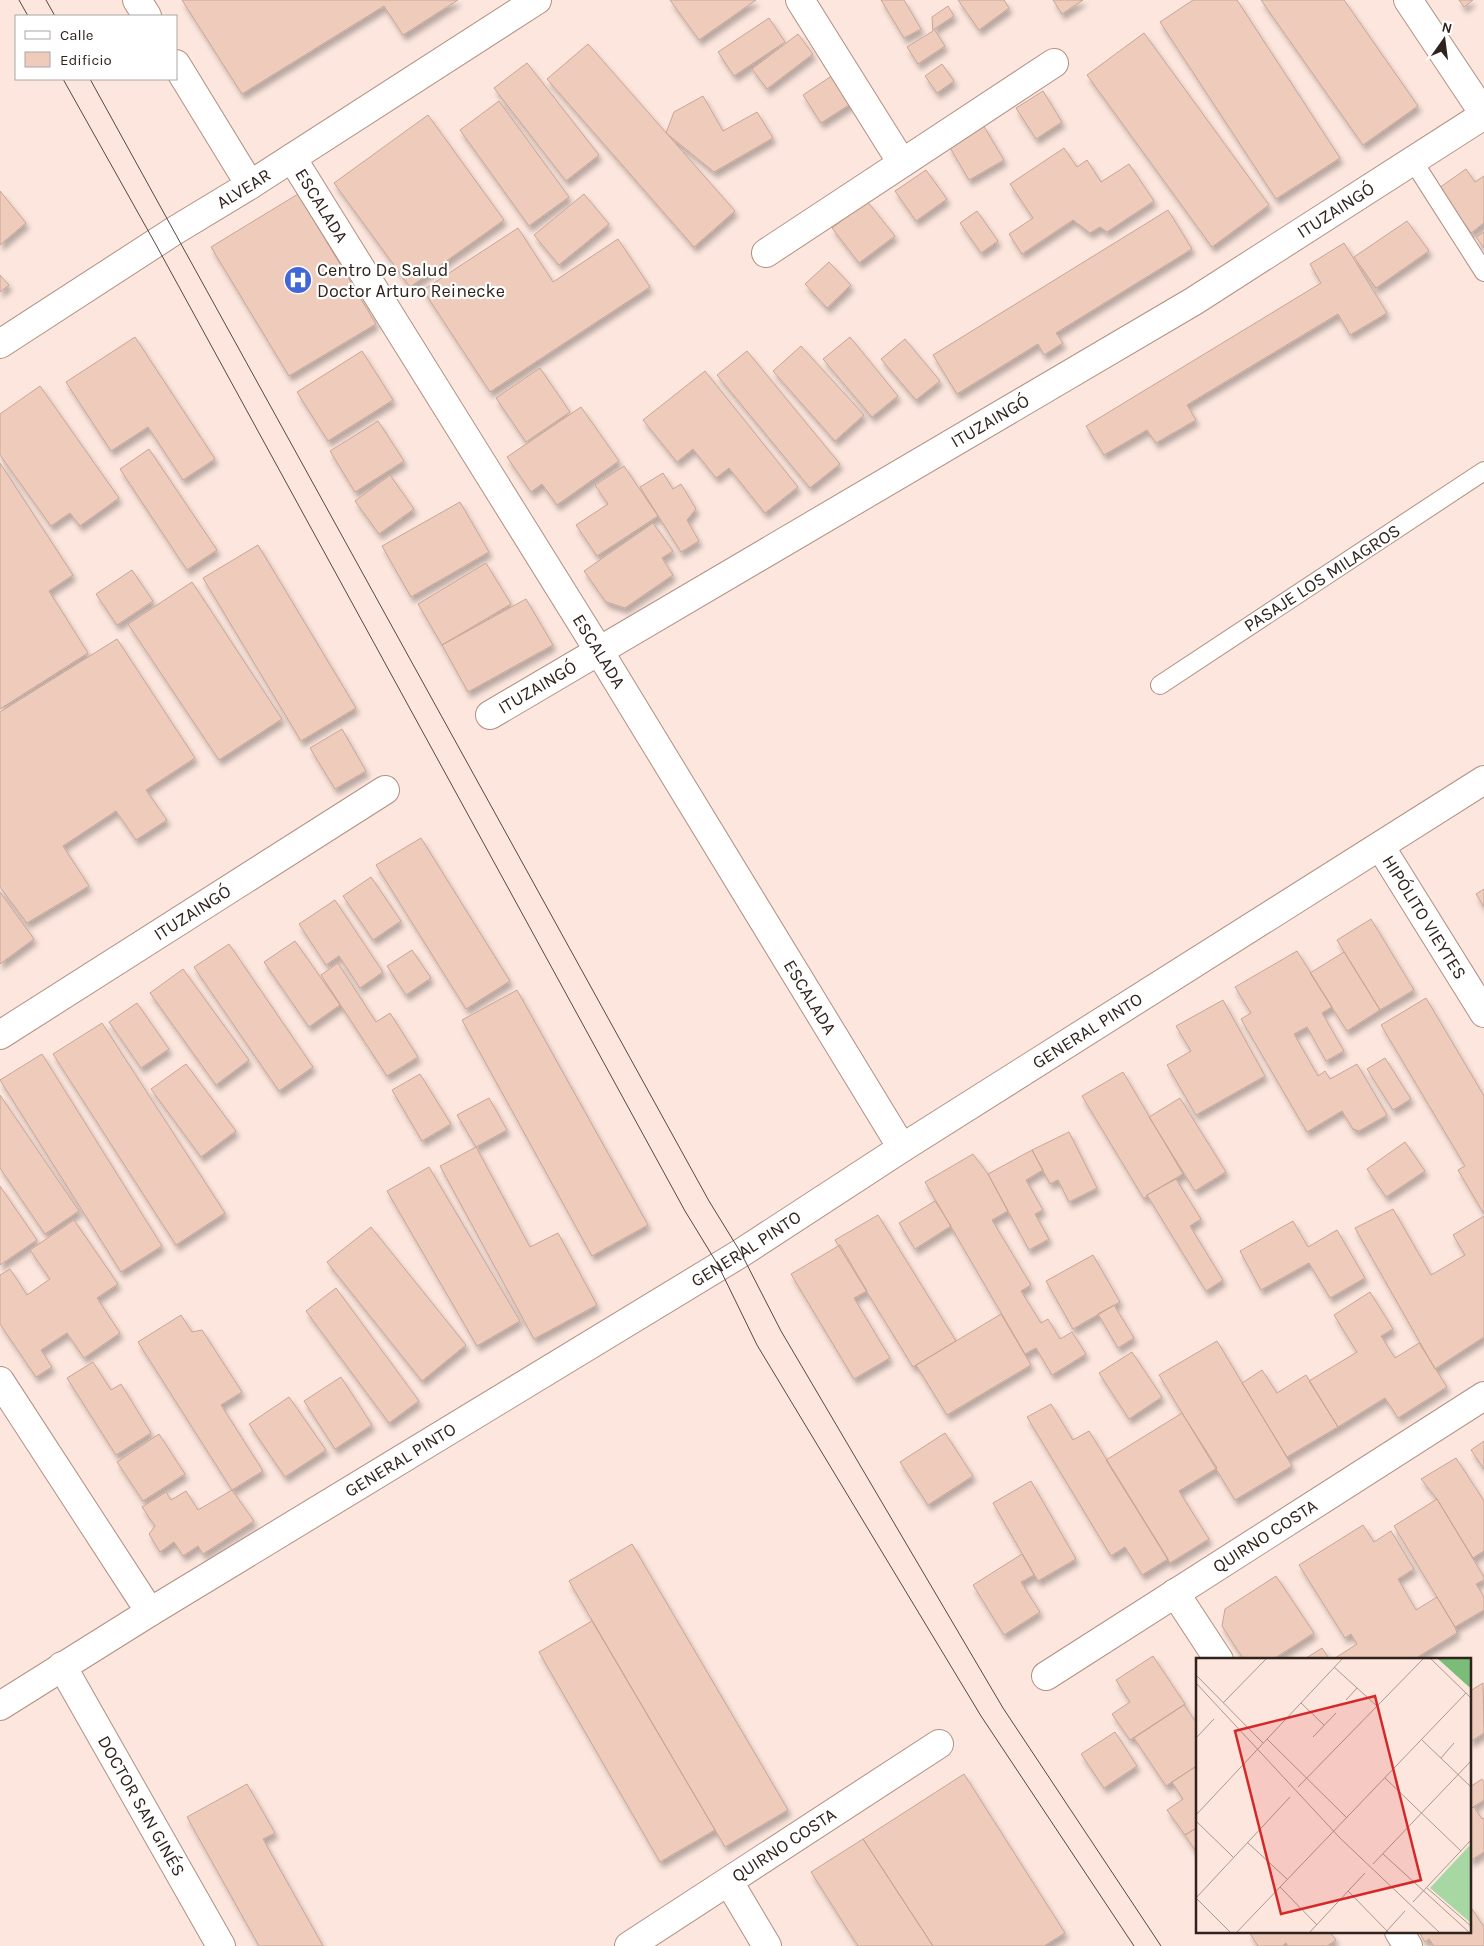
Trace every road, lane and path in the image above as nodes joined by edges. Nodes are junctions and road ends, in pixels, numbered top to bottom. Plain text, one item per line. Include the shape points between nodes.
1 (137, 0) edge
2 (537, 0) edge
3 (800, 0) edge
4 (1408, 0) edge
5 (146, 15) edge
6 (1054, 63) dead end
7 (178, 67) edge
8 (1484, 115) edge
9 (292, 158) junction
10 (1413, 161) junction
11 (902, 163) junction
12 (250, 185) junction
13 (766, 253) dead end
14 (1484, 272) edge
15 (0, 344) edge
16 (1484, 471) edge
17 (599, 652) junction
18 (1160, 685) dead end
19 (490, 715) dead end
20 (1484, 780) edge
21 (385, 790) dead end
22 (1380, 846) junction
23 (1484, 1013) edge
24 (0, 1036) edge
25 (902, 1148) junction
26 (0, 1380) edge
27 (1484, 1396) edge
28 (1175, 1593) junction
29 (150, 1612) junction
30 (1218, 1658) edge
31 (62, 1666) junction
32 (1046, 1676) dead end
33 (0, 1706) edge
34 (940, 1744) dead end
35 (729, 1882) junction
36 (1400, 1934) edge
37 (221, 1946) edge
38 (630, 1946) edge
39 (767, 1946) edge
40 (1408, 1946) edge

1 - 5 street
2 - 9 street, ALVEAR
3 - 11 street
4 - 8 street
6 - 11 street
7 - 12 street
8 - 10 street, ITUZAINGÓ
9 - 12 street, ALVEAR
9 - 17 street, ESCALADA
10 - 14 lane
10 - 17 street, ITUZAINGÓ via 1194,301
11 - 13 street
12 - 15 street, ALVEAR
16 - 18 lane, PASAJE LOS MILAGROS
17 - 19 street, ITUZAINGÓ
17 - 25 street, ESCALADA
20 - 22 street, GENERAL PINTO
21 - 24 street, ITUZAINGÓ
22 - 23 street, HIPÓLITO VIEYTES
22 - 25 street, GENERAL PINTO
25 - 29 street, GENERAL PINTO via 741,1253
26 - 29 street
27 - 28 street, QUIRNO COSTA
28 - 30 street
28 - 32 street, QUIRNO COSTA
29 - 31 street, GENERAL PINTO
31 - 33 street, GENERAL PINTO
31 - 37 street, DOCTOR SAN GINÉS
34 - 35 street, QUIRNO COSTA
35 - 38 street, QUIRNO COSTA
35 - 39 street
36 - 40 street

